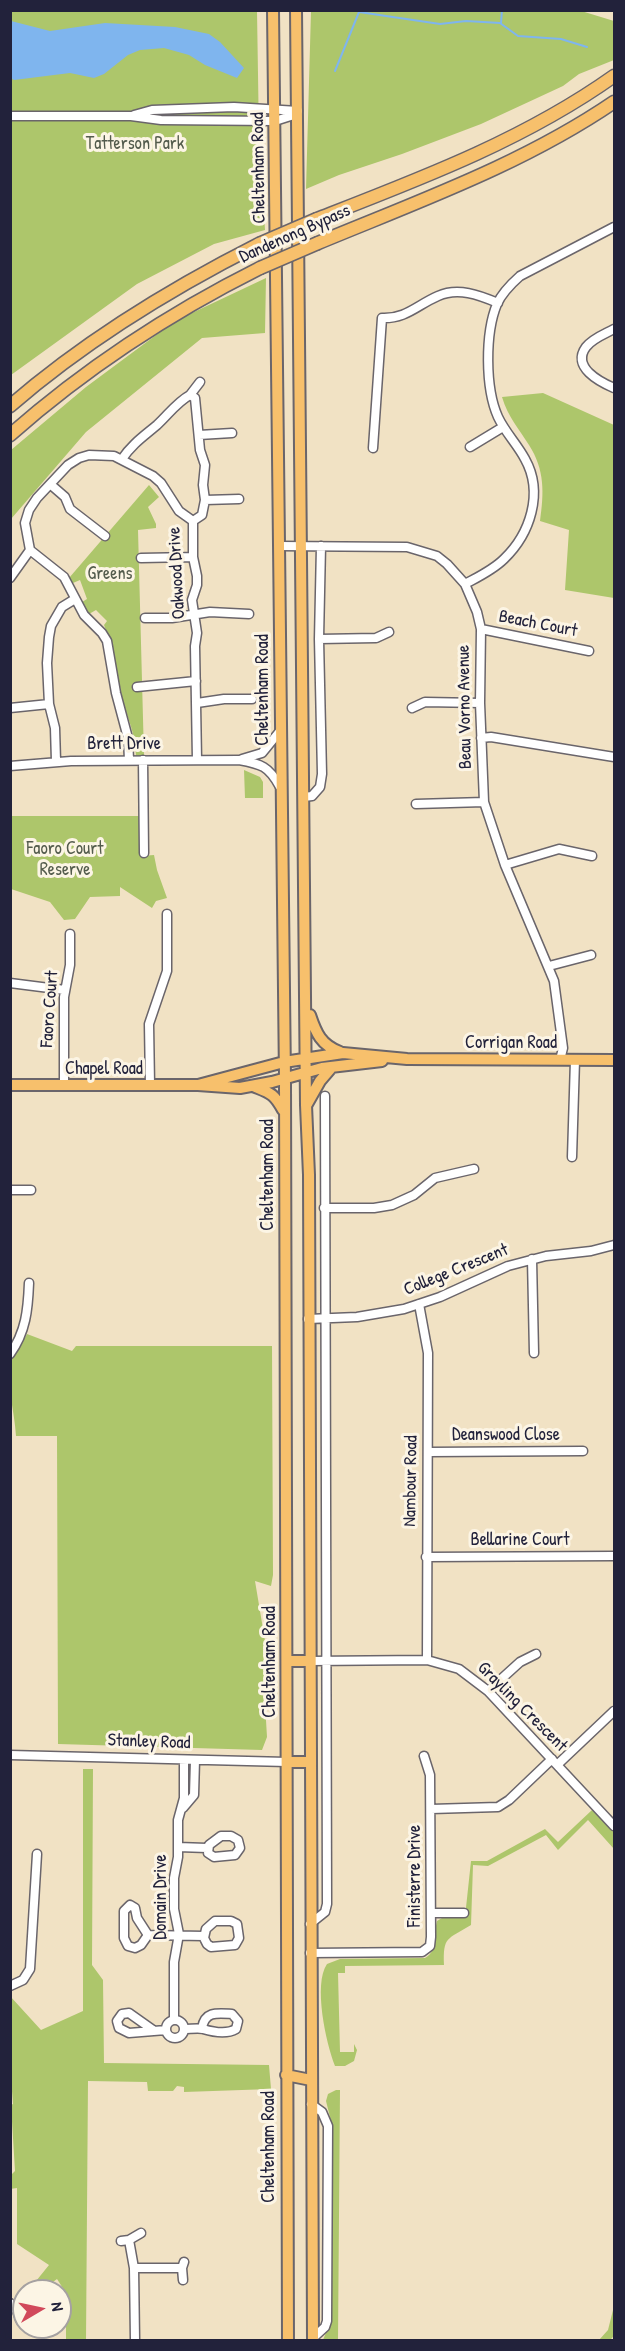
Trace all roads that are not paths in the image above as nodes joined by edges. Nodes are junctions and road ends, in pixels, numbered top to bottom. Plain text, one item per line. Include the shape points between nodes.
1 (273, 10) edge
2 (296, 10) edge
3 (615, 76) edge
4 (615, 102) edge
5 (275, 108) junction
6 (298, 113) junction
7 (10, 116) edge
8 (131, 116) junction
9 (275, 121) junction
10 (615, 227) edge
11 (498, 303) junction
12 (615, 329) edge
13 (200, 382) dead end
14 (615, 388) edge
15 (190, 395) junction
16 (10, 406) edge
17 (503, 427) junction
18 (232, 433) dead end
19 (10, 435) edge
20 (199, 435) junction
21 (470, 447) dead end
22 (373, 448) dead end
23 (122, 459) junction
24 (50, 484) junction
25 (239, 499) dead end
26 (205, 500) junction
27 (193, 521) junction
28 (105, 536) dead end
29 (279, 546) junction
30 (303, 546) junction
31 (321, 546) junction
32 (30, 550) junction
33 (141, 558) dead end
34 (193, 558) junction
35 (10, 578) edge
36 (465, 584) junction
37 (75, 599) junction
38 (249, 614) dead end
39 (194, 616) junction
40 (145, 618) dead end
41 (481, 629) junction
42 (389, 632) dead end
43 (319, 639) junction
44 (589, 651) dead end
45 (196, 681) junction
46 (137, 687) dead end
47 (252, 699) dead end
48 (197, 703) junction
49 (480, 703) junction
50 (49, 704) junction
51 (10, 708) edge
52 (412, 708) dead end
53 (280, 730) junction
54 (481, 738) junction
55 (615, 757) edge
56 (129, 760) junction
57 (143, 760) junction
58 (197, 760) junction
59 (239, 760) junction
60 (56, 761) junction
61 (10, 766) edge
62 (280, 787) junction
63 (304, 797) junction
64 (484, 802) junction
65 (416, 804) dead end
66 (144, 853) dead end
67 (592, 856) dead end
68 (505, 865) junction
69 (167, 914) dead end
70 (70, 934) dead end
71 (591, 955) dead end
72 (549, 966) junction
73 (10, 982) edge
74 (65, 990) junction
75 (306, 1006) junction
76 (343, 1053) junction
77 (307, 1057) junction
78 (407, 1059) junction
79 (560, 1060) junction
80 (574, 1060) junction
81 (615, 1060) edge
82 (284, 1062) junction
83 (332, 1067) junction
84 (307, 1073) junction
85 (285, 1079) junction
86 (10, 1085) edge
87 (64, 1085) junction
88 (150, 1085) junction
89 (198, 1085) junction
90 (252, 1086) junction
91 (325, 1096) dead end
92 (306, 1105) junction
93 (284, 1112) junction
94 (572, 1158) dead end
95 (474, 1169) dead end
96 (10, 1190) edge
97 (31, 1190) dead end
98 (324, 1208) junction
99 (615, 1245) edge
100 (532, 1259) junction
101 (29, 1283) dead end
102 (419, 1304) junction
103 (325, 1318) junction
104 (308, 1319) junction
105 (534, 1353) dead end
106 (10, 1354) edge
107 (583, 1451) dead end
108 (429, 1452) junction
109 (615, 1556) edge
110 (426, 1557) junction
111 (536, 1654) dead end
112 (326, 1660) junction
113 (427, 1660) junction
114 (287, 1661) junction
115 (309, 1661) junction
116 (488, 1691) junction
117 (615, 1711) edge
118 (10, 1755) edge
119 (424, 1756) dead end
120 (184, 1760) junction
121 (195, 1760) junction
122 (287, 1762) junction
123 (310, 1762) junction
124 (554, 1762) junction
125 (431, 1809) junction
126 (181, 1811) junction
127 (615, 1826) edge
128 (178, 1847) junction
129 (207, 1848) dead end
130 (37, 1854) dead end
131 (431, 1913) junction
132 (464, 1913) dead end
133 (138, 1920) junction
134 (124, 1923) junction
135 (310, 1924) junction
136 (147, 1935) junction
137 (179, 1935) junction
138 (204, 1936) junction
139 (310, 1953) junction
140 (10, 1986) edge
141 (174, 2020) junction
142 (202, 2028) dead end
143 (184, 2029) junction
144 (153, 2030) dead end
145 (166, 2030) junction
146 (311, 2075) junction
147 (286, 2076) junction
148 (311, 2104) junction
149 (141, 2233) dead end
150 (134, 2268) junction
151 (183, 2280) dead end
152 (313, 2339) edge
153 (135, 2340) edge
154 (288, 2340) edge

1 - 5 main road, Cheltenham Road
2 - 6 main road
3 - 16 highway, Dandenong Bypass, bridge via 498,144 259,244 188,281 85,347
4 - 19 highway, Dandenong Bypass, bridge via 501,166 260,268 188,306 63,390
5 - 6 street
5 - 8 street via 152,110
5 - 9 main road, Cheltenham Road
6 - 9 street
6 - 30 main road
7 - 8 street
8 - 9 street
9 - 29 main road, Cheltenham Road
10 - 11 street via 520,276
11 - 17 street via 490,328 489,378 492,400
11 - 22 street via 469,293 451,293 401,316 382,318
12 - 14 street via 585,348 582,358 586,370 597,381
13 - 15 street
15 - 20 street via 195,398
15 - 23 street via 132,445
17 - 21 street
17 - 36 street via 526,460 534,492 533,510 526,528 503,560
18 - 20 street
20 - 26 street via 205,465
23 - 24 street, Oakwood Drive via 89,455 79,458
23 - 27 street, Oakwood Drive via 161,483 179,511
24 - 28 street via 65,497 70,509
24 - 32 street, Oakwood Drive via 29,510 25,523
25 - 26 street
26 - 27 street via 202,515
27 - 34 street, Oakwood Drive
29 - 30 street, Beau Vorno Avenue
29 - 53 main road, Cheltenham Road
30 - 31 street, Beau Vorno Avenue
30 - 63 main road
31 - 36 street, Beau Vorno Avenue via 422,550 447,564
31 - 43 street
32 - 35 street
32 - 37 street via 64,578
33 - 34 street
34 - 39 street, Oakwood Drive via 197,576 192,600
36 - 41 street, Beau Vorno Avenue
37 - 50 street via 62,607 51,626 47,663
37 - 56 street via 107,641 128,738
38 - 39 street via 210,612
39 - 40 street
39 - 45 street, Oakwood Drive
41 - 44 street, Beach Court
41 - 49 street, Beau Vorno Avenue
42 - 43 street via 376,638
43 - 63 street via 322,774 319,788 312,796
45 - 46 street
45 - 48 street, Oakwood Drive
47 - 48 street
48 - 58 street, Oakwood Drive
49 - 52 street via 425,702
49 - 54 street, Beau Vorno Avenue
50 - 51 street
50 - 60 street via 55,728
53 - 59 street, Brett Drive via 262,753
53 - 62 main road, Cheltenham Road
54 - 55 street
54 - 64 street, Beau Vorno Avenue
56 - 57 street, Brett Drive
56 - 60 street, Brett Drive
57 - 58 street, Brett Drive
57 - 66 street
58 - 59 street, Brett Drive
59 - 62 street, Brett Drive via 269,769
60 - 61 street, Brett Drive
62 - 82 main road, Cheltenham Road
63 - 75 main road
64 - 65 street
64 - 68 street, Beau Vorno Avenue
67 - 68 street via 559,849
68 - 72 street, Beau Vorno Avenue
69 - 88 street via 167,971 149,1024
70 - 74 street, Faoro Court
71 - 72 street
72 - 79 street, Beau Vorno Avenue via 563,1048
73 - 74 street
74 - 87 street, Faoro Court
75 - 76 main road via 324,1045
75 - 77 main road
76 - 77 main road, Corrigan Road
76 - 78 main road, Corrigan Road
77 - 82 main road, Chapel Road
77 - 84 main road
78 - 79 main road, Corrigan Road
78 - 83 main road, Corrigan Road
79 - 80 main road, Corrigan Road
80 - 81 main road, Corrigan Road
80 - 94 street
82 - 85 main road, Cheltenham Road
82 - 89 main road, Chapel Road
83 - 84 main road, Corrigan Road
83 - 92 main road
84 - 85 main road, Corrigan Road
84 - 92 main road
85 - 90 main road, Chapel Road
85 - 93 main road, Cheltenham Road
86 - 87 main road, Chapel Road
87 - 88 main road, Chapel Road
88 - 89 main road, Chapel Road
89 - 90 main road, Chapel Road
90 - 93 main road via 271,1093
91 - 98 street
92 - 104 main road
93 - 114 main road, Cheltenham Road
95 - 98 street via 435,1178 414,1195 392,1205
96 - 97 street
98 - 103 street
99 - 100 street, College Crescent
100 - 102 street, College Crescent
100 - 105 street
101 - 106 street via 24,1329
102 - 103 street, College Crescent via 374,1315
102 - 108 street, Nambour Road via 428,1353
103 - 104 street, College Crescent
103 - 112 street
104 - 115 main road
107 - 108 street, Deanswood Close
108 - 110 street, Nambour Road
109 - 110 street, Bellarine Court
110 - 113 street, Nambour Road
111 - 116 street via 520,1662
112 - 113 street, Grayling Crescent
112 - 115 street, Grayling Crescent
112 - 135 street via 327,1904 325,1912
113 - 116 street, Grayling Crescent via 459,1669
114 - 115 main road
114 - 122 main road, Cheltenham Road
115 - 123 main road
116 - 124 street, Grayling Crescent
117 - 124 street
118 - 120 street, Stanley Road
119 - 125 street, Finisterre Drive via 430,1775
120 - 121 street, Stanley Road
120 - 126 street, Domain Drive
121 - 122 street, Stanley Road
121 - 126 street, Domain Drive via 194,1795
122 - 123 main road
122 - 147 main road, Cheltenham Road
123 - 135 main road
124 - 125 street via 498,1807
124 - 127 street, Grayling Crescent
125 - 131 street, Finisterre Drive
126 - 128 street, Domain Drive
128 - 129 street
128 - 137 street, Domain Drive via 174,1909
130 - 140 street via 30,1969 23,1980
131 - 132 street
131 - 139 street, Finisterre Drive via 431,1942 425,1951
133 - 134 street
133 - 134 street via 135,1908 129,1906 124,1910
133 - 136 street
134 - 136 street via 124,1940 131,1947 140,1946
135 - 139 main road
136 - 137 street
137 - 138 street
137 - 141 street, Domain Drive via 174,1962
138 - 138 street via 207,1926 215,1921 233,1922 239,1930 238,1941 231,1946 210,1946
139 - 146 main road
141 - 143 street via 181,2022
141 - 145 street
142 - 143 street
143 - 145 street via 176,2037
144 - 145 street
146 - 147 main road
146 - 148 main road
147 - 154 main road, Cheltenham Road
148 - 152 main road
148 - 152 street via 322,2112 328,2126 328,2319
149 - 150 street via 125,2241
150 - 151 street via 183,2265
150 - 153 street

